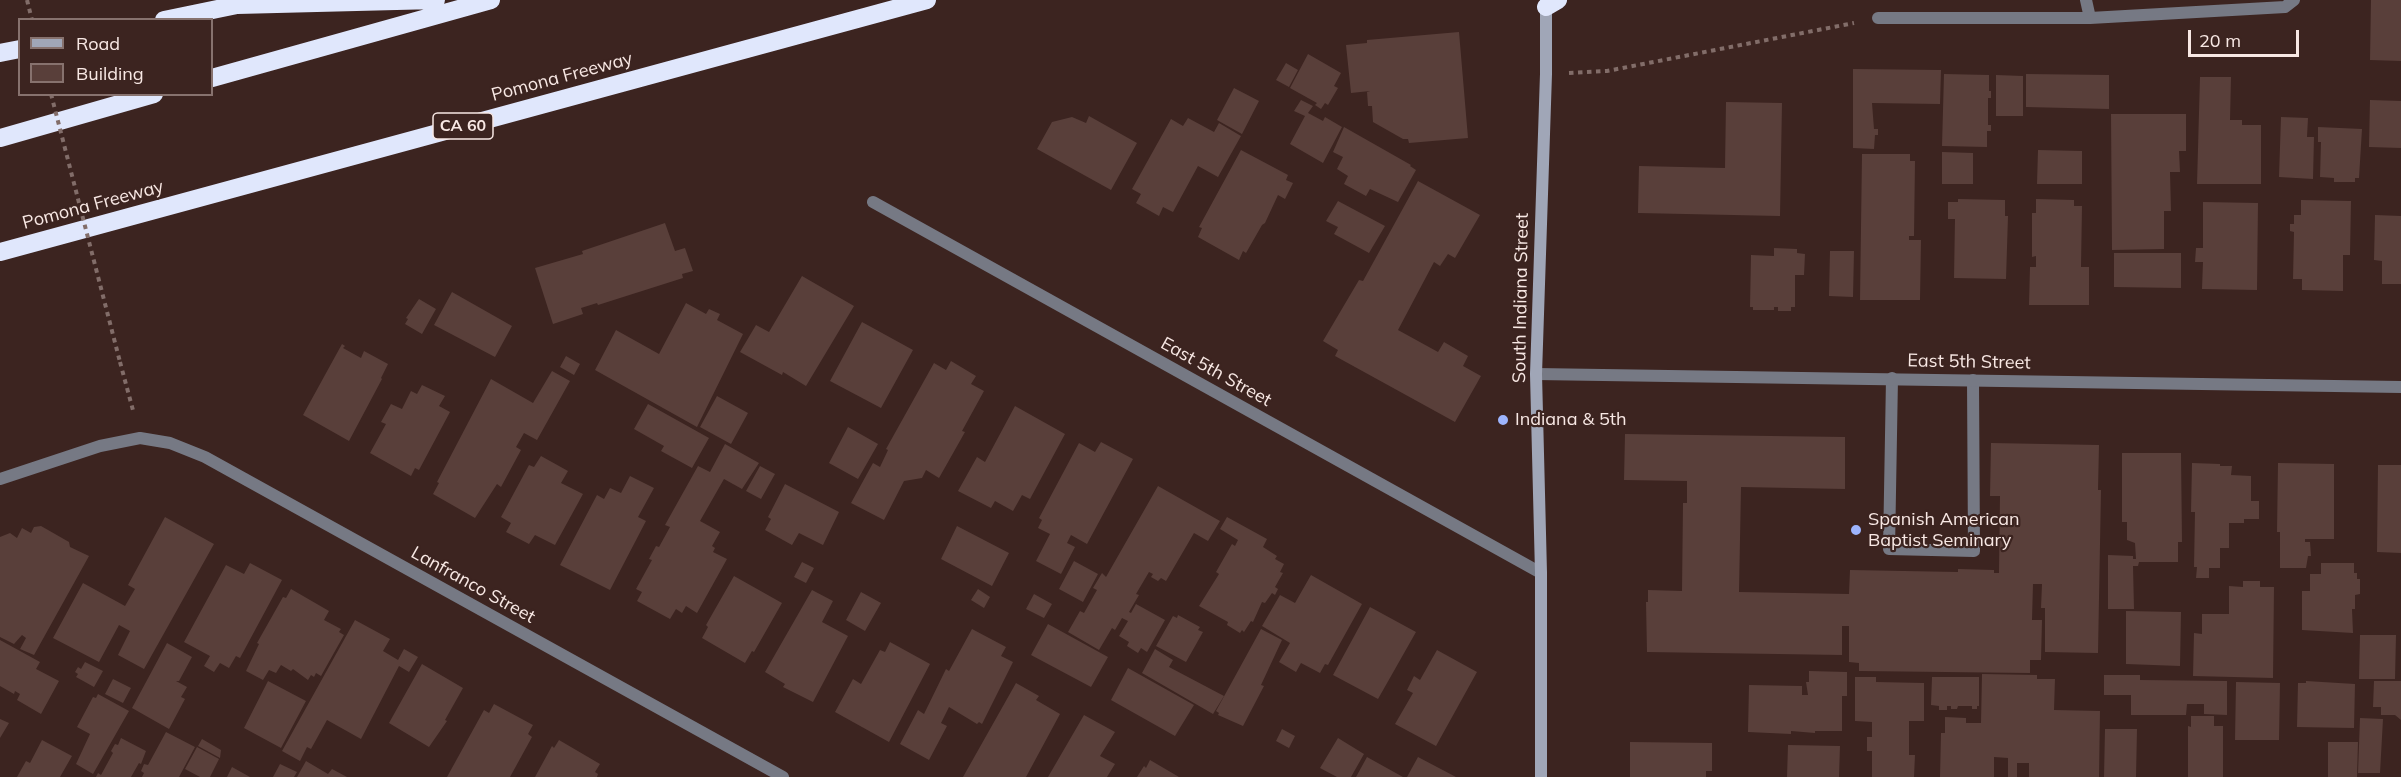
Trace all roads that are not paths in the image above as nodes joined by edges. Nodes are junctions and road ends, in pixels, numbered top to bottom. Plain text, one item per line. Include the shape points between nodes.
1 (436, 0) edge
2 (491, 0) edge
3 (927, 0) edge
4 (2086, 0) edge
5 (2294, 0) edge
6 (1550, 2) edge
7 (173, 18) edge
8 (1878, 18) road end
9 (2090, 18) junction
10 (18, 49) edge
11 (0, 53) edge
12 (213, 78) edge
13 (147, 96) edge
14 (0, 138) edge
15 (873, 202) dead end
16 (0, 252) edge
17 (1536, 374) junction
18 (1892, 378) junction
19 (1973, 380) junction
20 (2401, 387) edge
21 (0, 479) edge
22 (1541, 573) junction
23 (783, 777) edge
24 (1541, 777) edge

1 - 7 highway via 237,4
2 - 12 highway
3 - 16 highway, Pomona Freeway / CA 60
4 - 9 street
5 - 9 street via 2285,7
6 - 17 main road, South Indiana Street
8 - 9 street
10 - 11 highway
13 - 14 highway
15 - 22 street, East 5th Street
17 - 18 street, East 5th Street
17 - 22 main road, South Indiana Street
18 - 19 street, East 5th Street
18 - 19 street via 1889,549 1974,551
19 - 20 street, East 5th Street
21 - 23 street, Lanfranco Street via 100,446 140,438 171,442 205,457
22 - 24 main road, South Indiana Street

